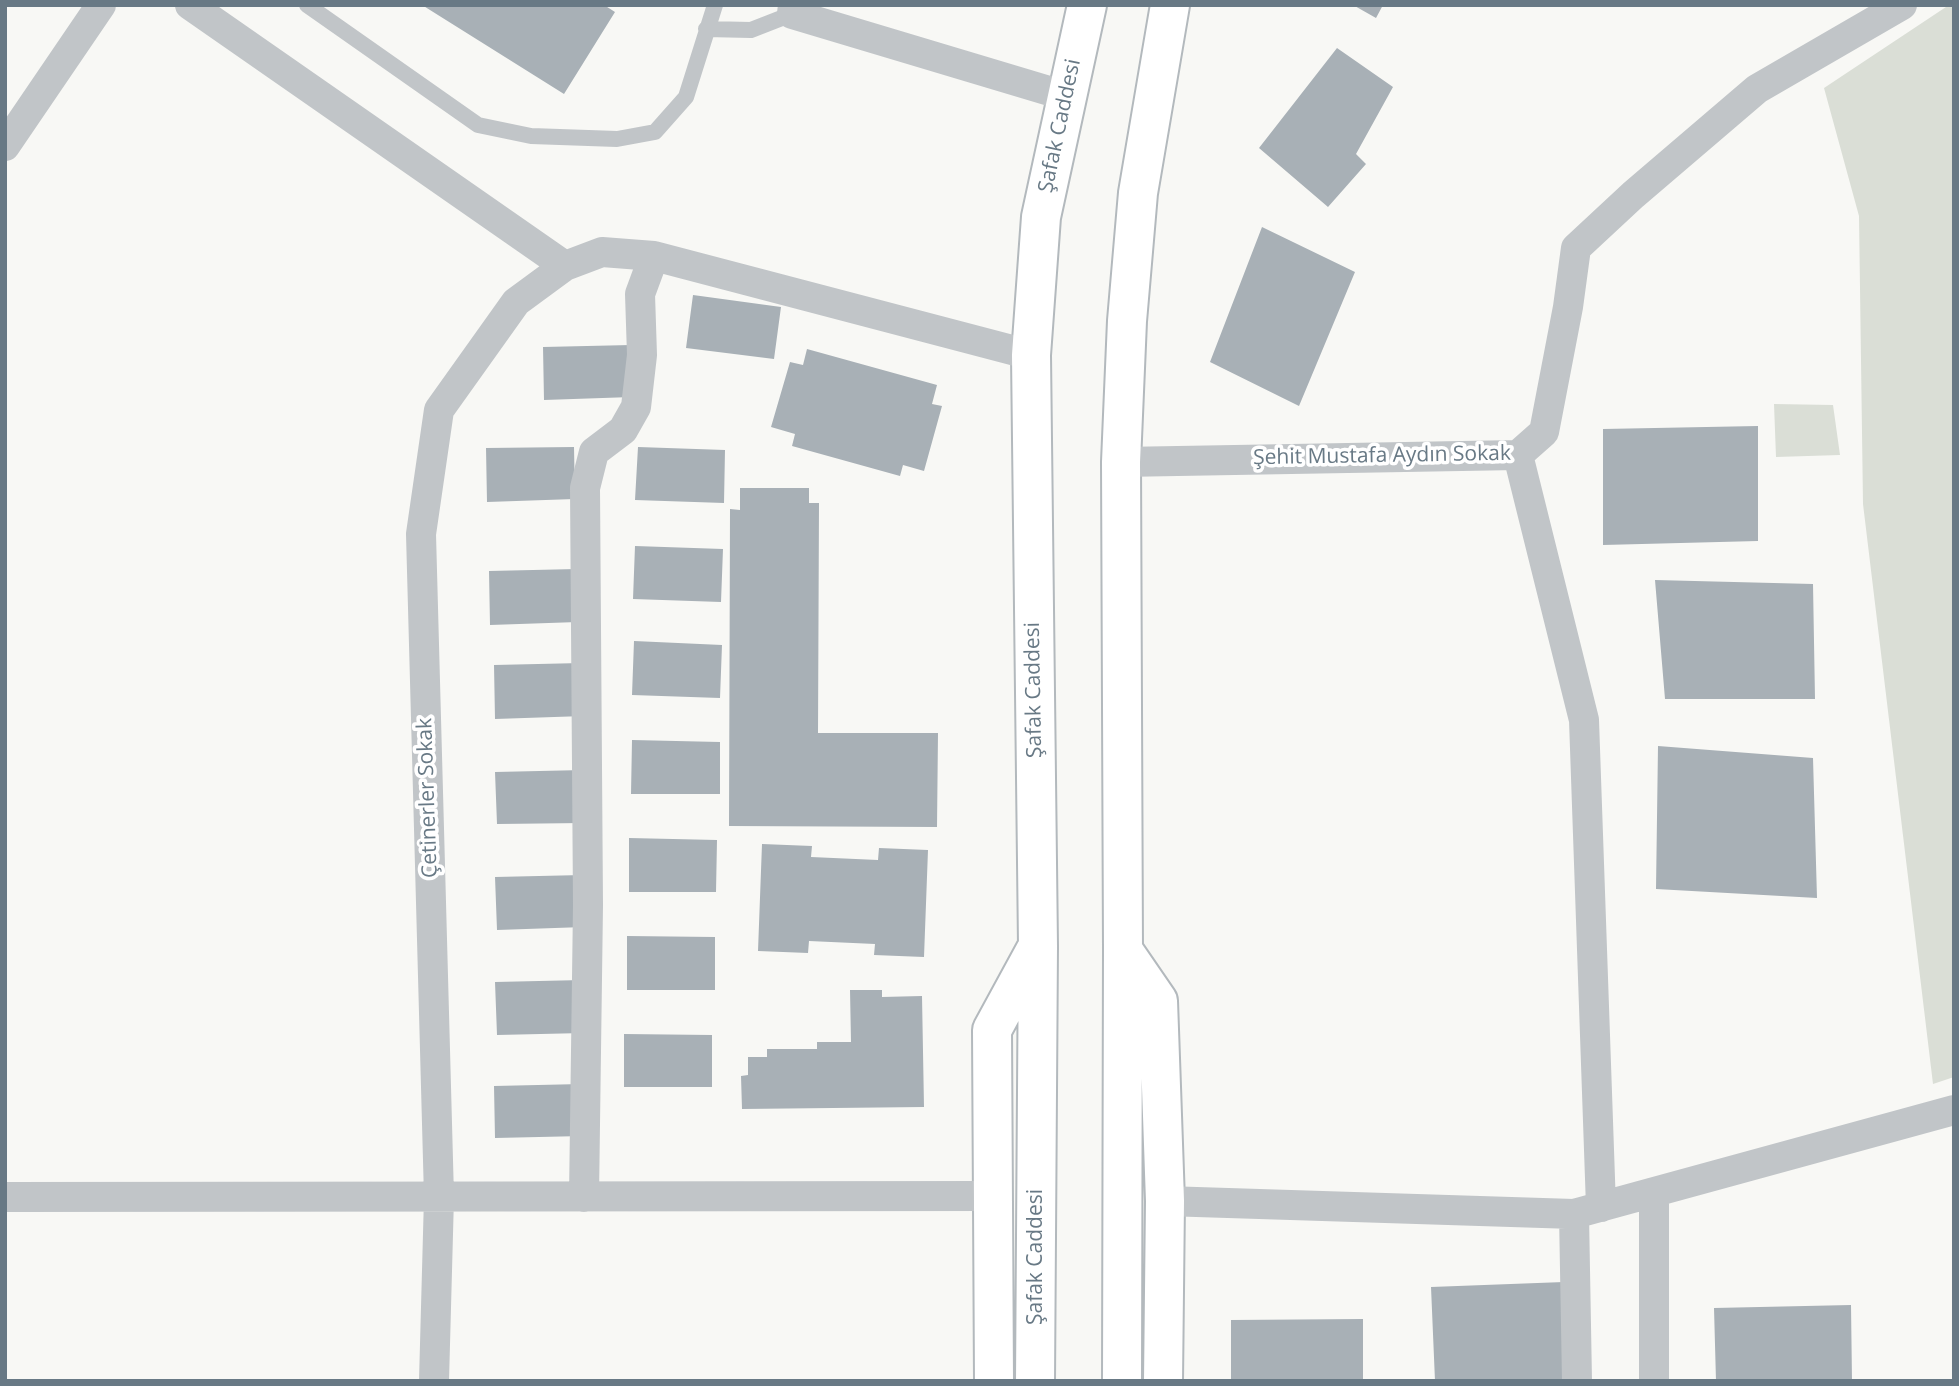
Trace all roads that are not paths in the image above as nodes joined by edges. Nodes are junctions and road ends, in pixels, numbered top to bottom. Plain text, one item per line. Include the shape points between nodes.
1 (101, 5) edge
2 (190, 5) edge
3 (307, 5) edge
4 (715, 5) edge
5 (1087, 5) edge
6 (1170, 5) edge
7 (1902, 5) edge
8 (793, 10) edge
9 (706, 29) junction
10 (1066, 96) junction
11 (5, 146) edge
12 (654, 256) junction
13 (565, 266) junction
14 (1031, 355) junction
15 (1518, 455) junction
16 (1121, 462) junction
17 (1038, 946) junction
18 (1124, 950) junction
19 (1954, 1110) edge
20 (1654, 1193) junction
21 (439, 1196) junction
22 (584, 1196) junction
23 (995, 1196) junction
24 (5, 1197) edge
25 (1165, 1201) junction
26 (1588, 1211) junction
27 (433, 1381) edge
28 (994, 1381) edge
29 (1035, 1381) edge
30 (1122, 1381) edge
31 (1163, 1381) edge
32 (1577, 1381) edge
33 (1654, 1381) edge

1 - 11 street
2 - 13 street
3 - 9 lane via 478,125 531,136 617,139 655,132 686,97
4 - 9 lane
5 - 10 main road, Şafak Caddesi
6 - 16 main road via 1138,193
7 - 15 street, Şehit Mustafa Aydın Sokak via 1757,89 1576,248 1544,432
8 - 9 lane via 751,30
8 - 10 street
10 - 14 main road, Şafak Caddesi via 1041,217
12 - 13 street, Çetinerler Sokak via 602,252
12 - 14 street, Çetinerler Sokak
12 - 22 street via 640,295 642,355 636,407 624,430 594,452 585,488 588,905
13 - 21 street, Çetinerler Sokak via 516,302 439,410 421,534
14 - 17 main road, Şafak Caddesi
15 - 16 street, Şehit Mustafa Aydın Sokak
15 - 26 street via 1584,720
16 - 18 main road
17 - 23 main road via 992,1030
17 - 29 main road, Şafak Caddesi
18 - 25 main road via 1158,1001
18 - 30 main road
19 - 20 street
20 - 26 street
20 - 33 street
21 - 22 street
21 - 24 street
21 - 27 street, Çetinerler Sokak
22 - 23 street
23 - 28 main road
25 - 26 street
25 - 31 main road
26 - 32 street

